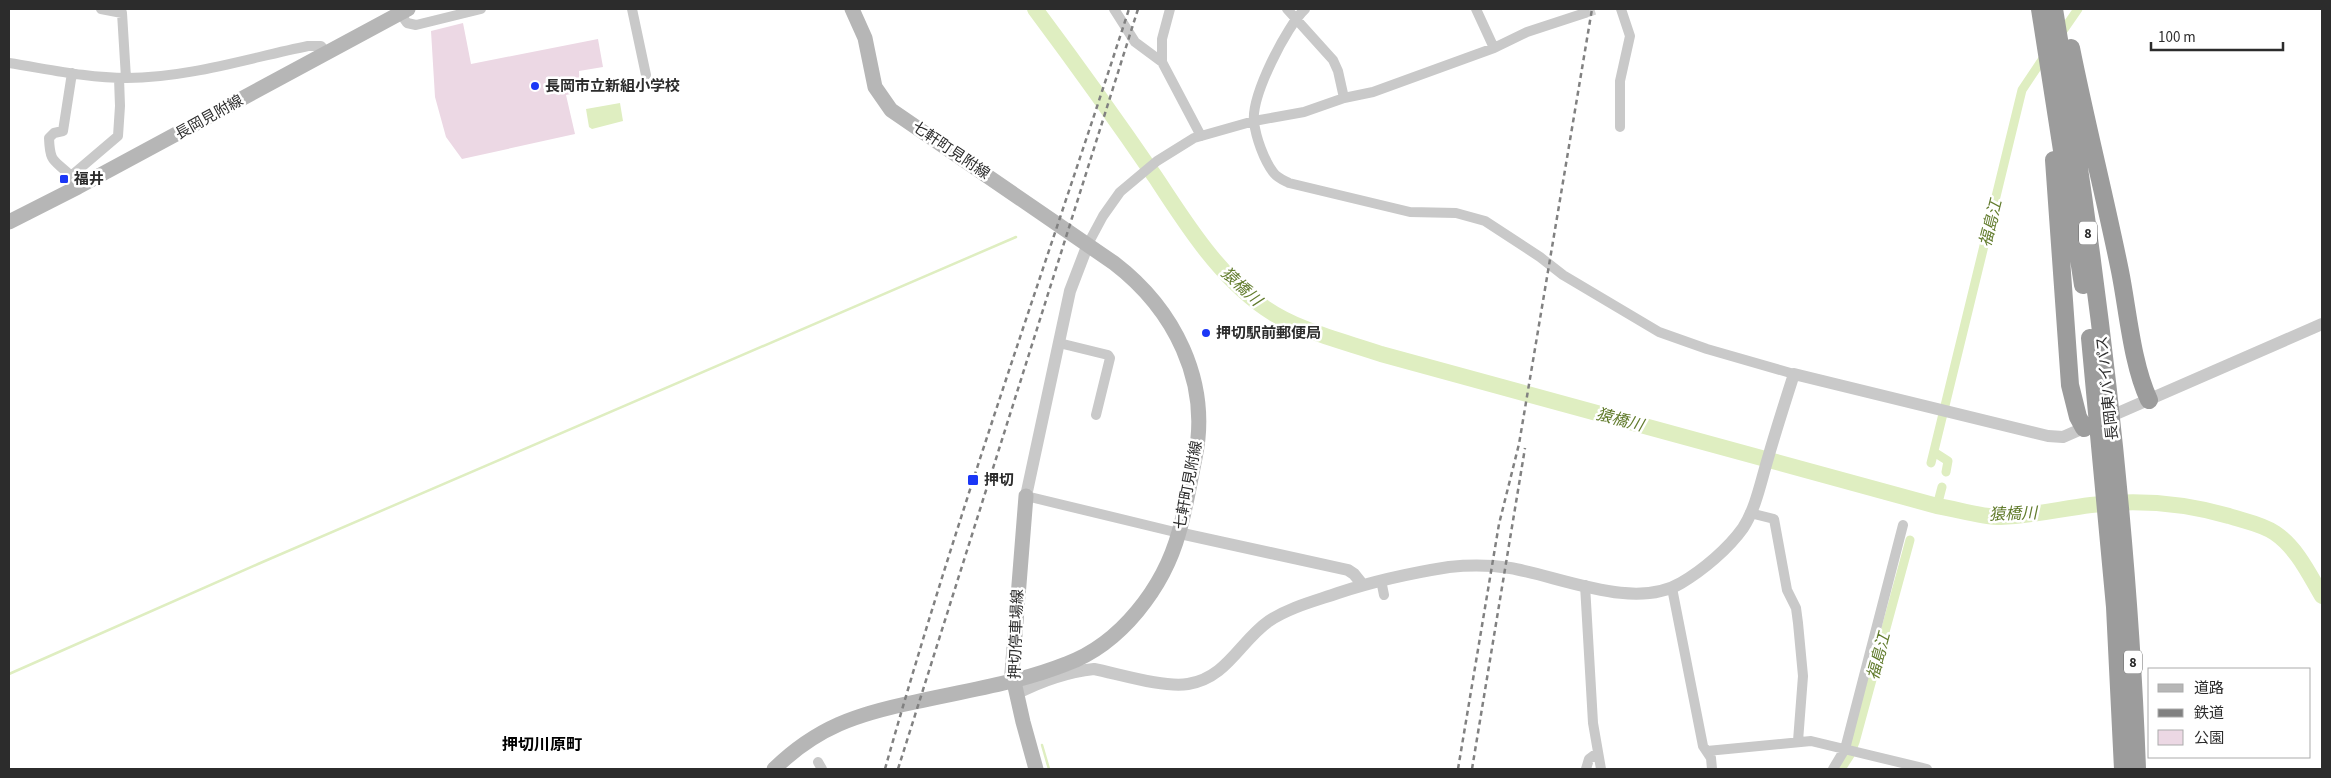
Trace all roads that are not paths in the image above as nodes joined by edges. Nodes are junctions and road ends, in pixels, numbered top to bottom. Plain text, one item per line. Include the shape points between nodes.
1 (101, 9) edge
2 (481, 9) edge
3 (632, 9) edge
4 (852, 9) edge
5 (1114, 9) edge
6 (1170, 9) edge
7 (1287, 9) edge
8 (1305, 9) edge
9 (1476, 9) edge
10 (1620, 9) edge
11 (2063, 9) edge
12 (404, 11) edge
13 (2040, 12) edge
14 (1580, 13) edge
15 (1295, 18) junction
16 (1494, 48) junction
17 (326, 52) junction
18 (1162, 62) junction
19 (2068, 62) junction
20 (9, 63) edge
21 (72, 74) junction
22 (646, 75) dead end
23 (122, 78) junction
24 (2049, 88) junction
25 (1344, 98) junction
26 (1254, 121) junction
27 (1620, 127) dead end
28 (1200, 136) junction
29 (75, 182) junction
30 (9, 222) edge
31 (1088, 244) junction
32 (2322, 324) edge
33 (1059, 344) junction
34 (1794, 374) junction
35 (2102, 399) junction
36 (2149, 400) junction
37 (1096, 415) dead end
38 (2084, 428) junction
39 (1026, 496) junction
40 (1750, 513) junction
41 (1904, 525) dead end
42 (1179, 533) junction
43 (2118, 556) junction
44 (1381, 580) junction
45 (1362, 584) junction
46 (1585, 585) junction
47 (1672, 588) junction
48 (1384, 595) dead end
49 (1016, 694) junction
50 (1798, 741) junction
51 (1845, 749) junction
52 (1707, 751) junction
53 (1597, 753) junction
54 (774, 769) edge
55 (1036, 769) edge
56 (1586, 769) edge
57 (1601, 769) edge
58 (1712, 769) edge
59 (1833, 769) edge
60 (1927, 769) edge
61 (2123, 769) edge
62 (2138, 769) edge

1 - 23 street via 122,13
2 - 12 street via 416,25 407,23
3 - 22 street
4 - 31 main road, 七軒町見附線 via 865,38 875,87 891,110
5 - 18 street via 1135,42
6 - 18 street via 1162,39
7 - 15 street
8 - 15 street
9 - 16 street
10 - 27 street via 1630,36 1620,81
11 - 19 highway
12 - 17 main road, 長岡見附線
13 - 19 highway, 長岡東バイパス / 8
13 - 24 highway
14 - 16 street
15 - 25 street via 1333,60
15 - 26 street via 1269,68
16 - 25 street via 1374,92
17 - 23 street via 321,46 308,46 188,72
17 - 29 main road, 長岡見附線
18 - 28 street
19 - 35 highway, 長岡東バイパス / 8
19 - 36 highway via 2104,189 2140,381
20 - 21 street
21 - 23 street
21 - 29 street via 63,131 54,133 50,138 50,155
23 - 29 street via 118,136
24 - 35 highway, 長岡東バイパス / 8
24 - 38 highway via 2070,385
25 - 26 street via 1304,112
26 - 28 street
26 - 34 street via 1274,174 1289,183 1410,212 1456,213 1485,222 1563,275 1659,332 1707,350
28 - 31 street via 1140,173 1120,192
29 - 30 main road, 長岡見附線
31 - 33 street via 1070,291
31 - 42 main road, 七軒町見附線 via 1135,278 1147,291 1171,322 1189,363 1197,403 1197,448
32 - 36 street
33 - 37 street via 1110,358
33 - 39 street
34 - 38 street via 2048,436 2062,437
34 - 40 street
35 - 43 highway, 長岡東バイパス / 8
36 - 38 street
39 - 42 street
39 - 49 main road, 押切停車場線 via 1013,652
40 - 47 street via 1728,546
40 - 50 street via 1774,519 1787,590 1796,608 1803,676
41 - 51 street
42 - 45 street via 1348,570
42 - 54 main road, 七軒町見附線 via 1164,571 1128,622 1068,664 863,714 814,736
43 - 61 highway, 長岡東バイパス / 8
43 - 62 highway, 長岡東バイパス / 8 via 2134,667
44 - 45 street
44 - 46 street via 1450,567 1483,566 1512,568
44 - 48 street
45 - 49 street via 1313,600 1269,621 1232,659 1202,680 1178,685 1094,669 1031,686
46 - 47 street via 1632,593
46 - 53 street
47 - 52 street via 1703,746
49 - 55 main road, 押切停車場線
50 - 51 street
50 - 52 street
51 - 59 street
51 - 60 street
52 - 58 street
53 - 56 street via 1588,759
53 - 57 street

